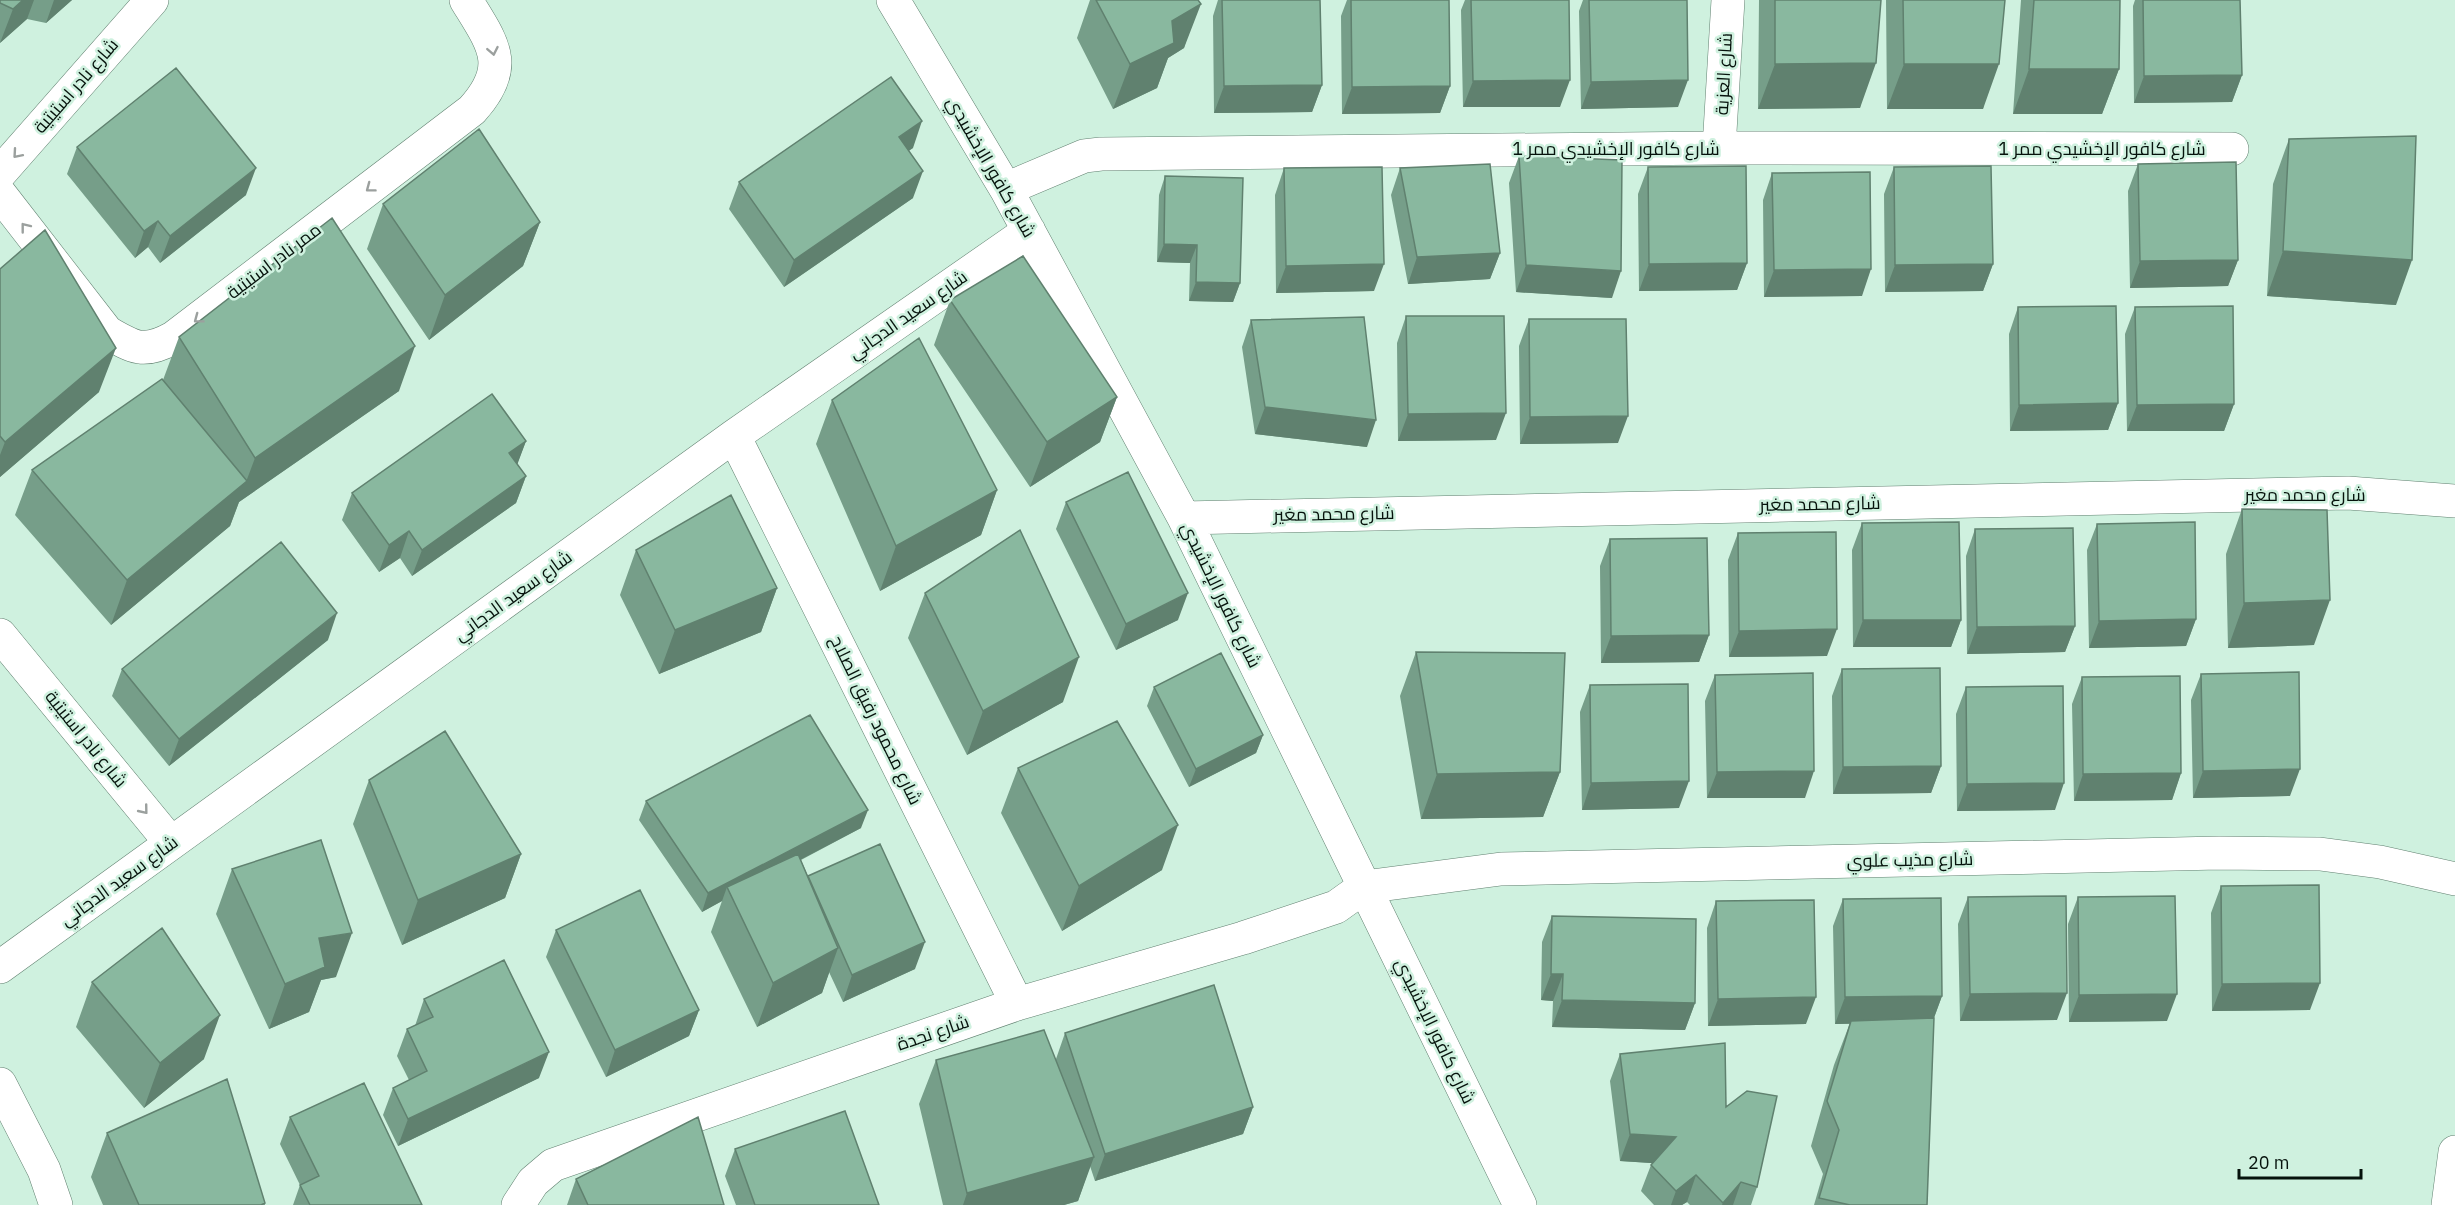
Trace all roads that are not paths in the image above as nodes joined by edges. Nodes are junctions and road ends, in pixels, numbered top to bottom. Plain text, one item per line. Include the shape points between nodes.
1 (153, 0) edge
2 (466, 0) edge
3 (893, 0) edge
4 (1728, 0) edge
5 (1719, 148) junction
6 (2232, 149) dead end
7 (0, 173) edge
8 (1006, 189) junction
9 (0, 194) edge
10 (1029, 231) junction
11 (734, 436) junction
12 (2455, 501) edge
13 (1184, 518) junction
14 (0, 635) edge
15 (171, 843) junction
16 (2455, 879) edge
17 (1364, 887) junction
18 (0, 967) edge
19 (1017, 1004) junction
20 (0, 1084) edge
21 (2455, 1152) edge
22 (56, 1205) edge
23 (518, 1205) edge
24 (1520, 1205) edge
25 (2448, 1205) edge

1 -> 7 main road, شارع نادر استيتية
2 -> 9 main road, ممر نادر استيتية via 490,39 495,57 495,75 472,110 157,347 127,344 107,332
3 - 8 main road, شارع كافور الإخشيدي
4 - 5 main road, شارع العزية
5 - 6 main road, شارع كافور الإخشيدي ممر 1
5 - 8 main road, شارع كافور الإخشيدي ممر 1 via 1101,154 1084,156
8 - 10 main road, شارع كافور الإخشيدي
10 - 11 main road, شارع سعيد الدجاني
10 - 13 main road, شارع كافور الإخشيدي
11 - 15 main road, شارع سعيد الدجاني
11 - 19 main road, شارع محمود رفيق الصلاح
12 - 13 main road, شارع محمد مغير via 2336,493
13 - 17 main road, شارع كافور الإخشيدي
14 -> 15 main road, شارع نادر استيتية
15 - 18 main road, شارع سعيد الدجاني
16 - 17 main road, شارع مذيب علوي via 2380,862 2320,854 2219,853 1501,869
17 - 19 main road, شارع نجدة via 1336,907
17 - 24 main road, شارع كافور الإخشيدي
19 - 23 main road, شارع نجدة via 553,1165 533,1182
20 - 22 main road via 44,1170
21 - 25 main road

